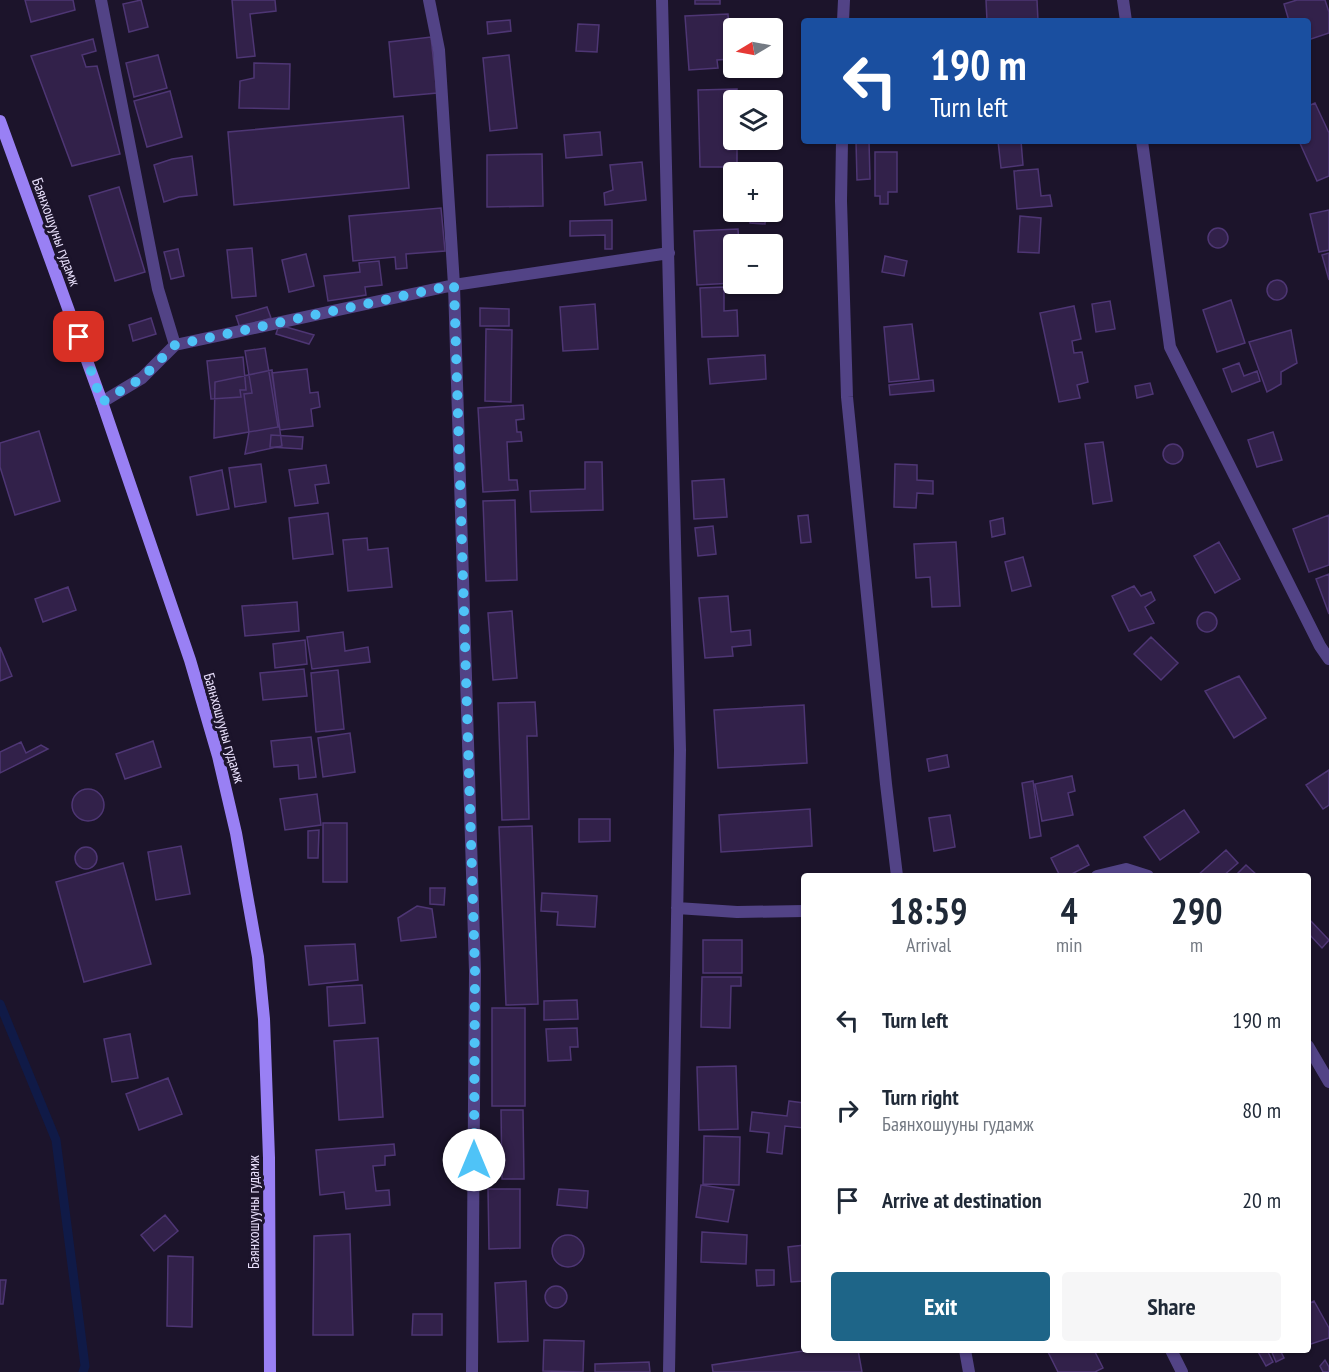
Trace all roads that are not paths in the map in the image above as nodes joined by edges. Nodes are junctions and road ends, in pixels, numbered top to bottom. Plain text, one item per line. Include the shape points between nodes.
1 (101, 0) edge
2 (429, 0) edge
3 (662, 0) edge
4 (844, 0) edge
5 (1123, 0) edge
6 (843, 18) edge
7 (1126, 18) edge
8 (0, 121) edge
9 (842, 144) edge
10 (1142, 144) edge
11 (669, 252) junction
12 (454, 285) junction
13 (175, 345) junction
14 (102, 402) junction
15 (1329, 659) edge
16 (897, 873) edge
17 (1109, 873) edge
18 (1139, 873) edge
19 (677, 909) junction
20 (801, 911) edge
21 (1311, 1051) edge
22 (1329, 1082) edge
23 (966, 1353) edge
24 (1173, 1353) edge
25 (270, 1372) edge
26 (472, 1372) edge
27 (669, 1372) edge
28 (969, 1372) edge
29 (1182, 1372) edge

1 - 13 street via 158,289
2 - 12 street via 439,50
3 - 11 street
4 - 6 street
5 - 7 street
8 - 14 main road, Баянхошууны гудамж
9 - 16 street via 847,398
10 - 15 street via 1170,347
11 - 12 street
11 - 19 street via 680,750
12 - 13 street
12 - 26 street via 475,971
13 - 14 street via 142,378
14 - 25 main road, Баянхошууны гудамж via 190,660 218,756 258,957 267,1083
17 - 18 street via 1126,869
19 - 20 street
19 - 27 street
21 - 22 street
23 - 28 street
24 - 29 street

